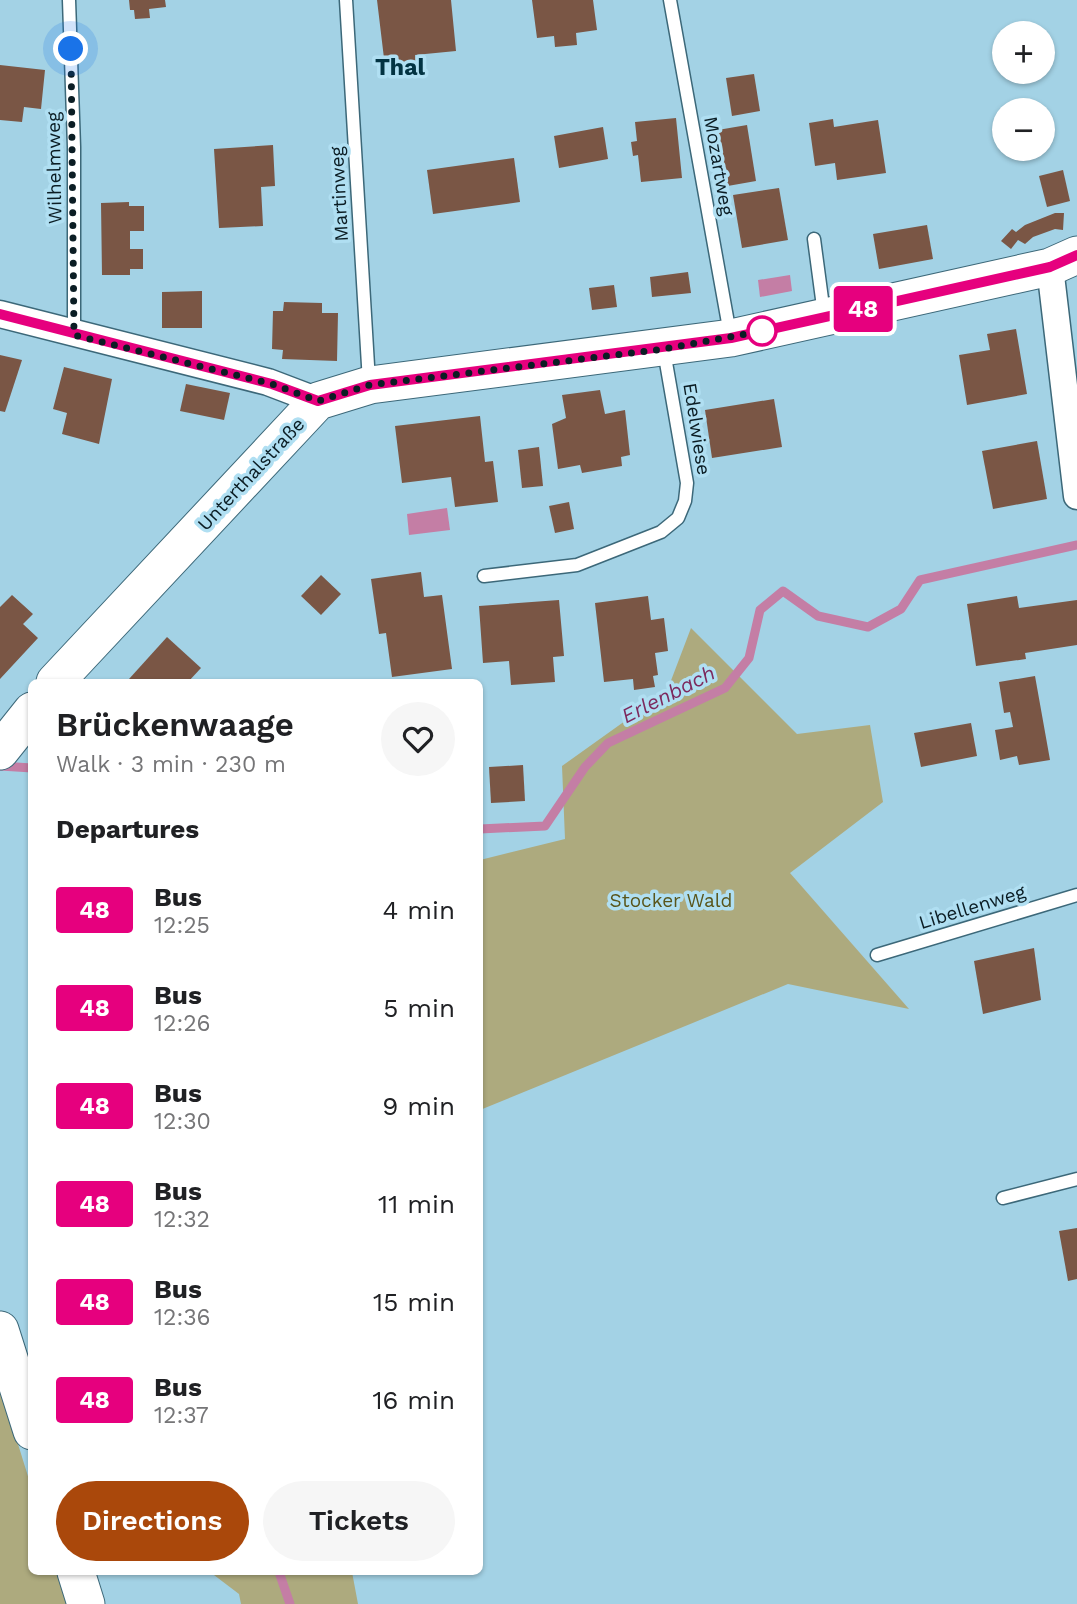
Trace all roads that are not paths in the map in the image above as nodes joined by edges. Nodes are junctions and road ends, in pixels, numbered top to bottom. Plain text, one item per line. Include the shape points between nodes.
1 (69, 0) edge
2 (346, 0) edge
3 (670, 0) edge
4 (814, 239) dead end
5 (1064, 261) edge
6 (0, 314) edge
7 (824, 318) junction
8 (74, 335) junction
9 (731, 338) junction
10 (664, 349) junction
11 (370, 385) junction
12 (318, 401) junction
13 (1077, 496) edge
14 (484, 576) dead end
15 (58, 679) edge
16 (1077, 895) edge
17 (877, 956) dead end
18 (1077, 1179) edge
19 (1003, 1198) dead end
20 (0, 1330) edge
21 (28, 1418) edge
22 (77, 1575) edge
23 (86, 1604) edge

1 - 8 lane, Wilhelmweg
2 - 11 lane, Martinweg
3 - 9 lane, Mozartweg
4 - 7 lane
5 - 7 street, Unterthalstraße
5 - 13 street
6 - 8 street
7 - 9 street, Unterthalstraße
8 - 12 street via 272,384
9 - 10 street, Unterthalstraße
10 - 11 street, Unterthalstraße
10 - 14 lane, Edelwiese via 687,483 678,518 661,532 577,565
11 - 12 street, Unterthalstraße
12 - 15 street, Unterthalstraße
16 - 17 lane, Libellenweg
18 - 19 lane
20 - 21 street
22 - 23 street

